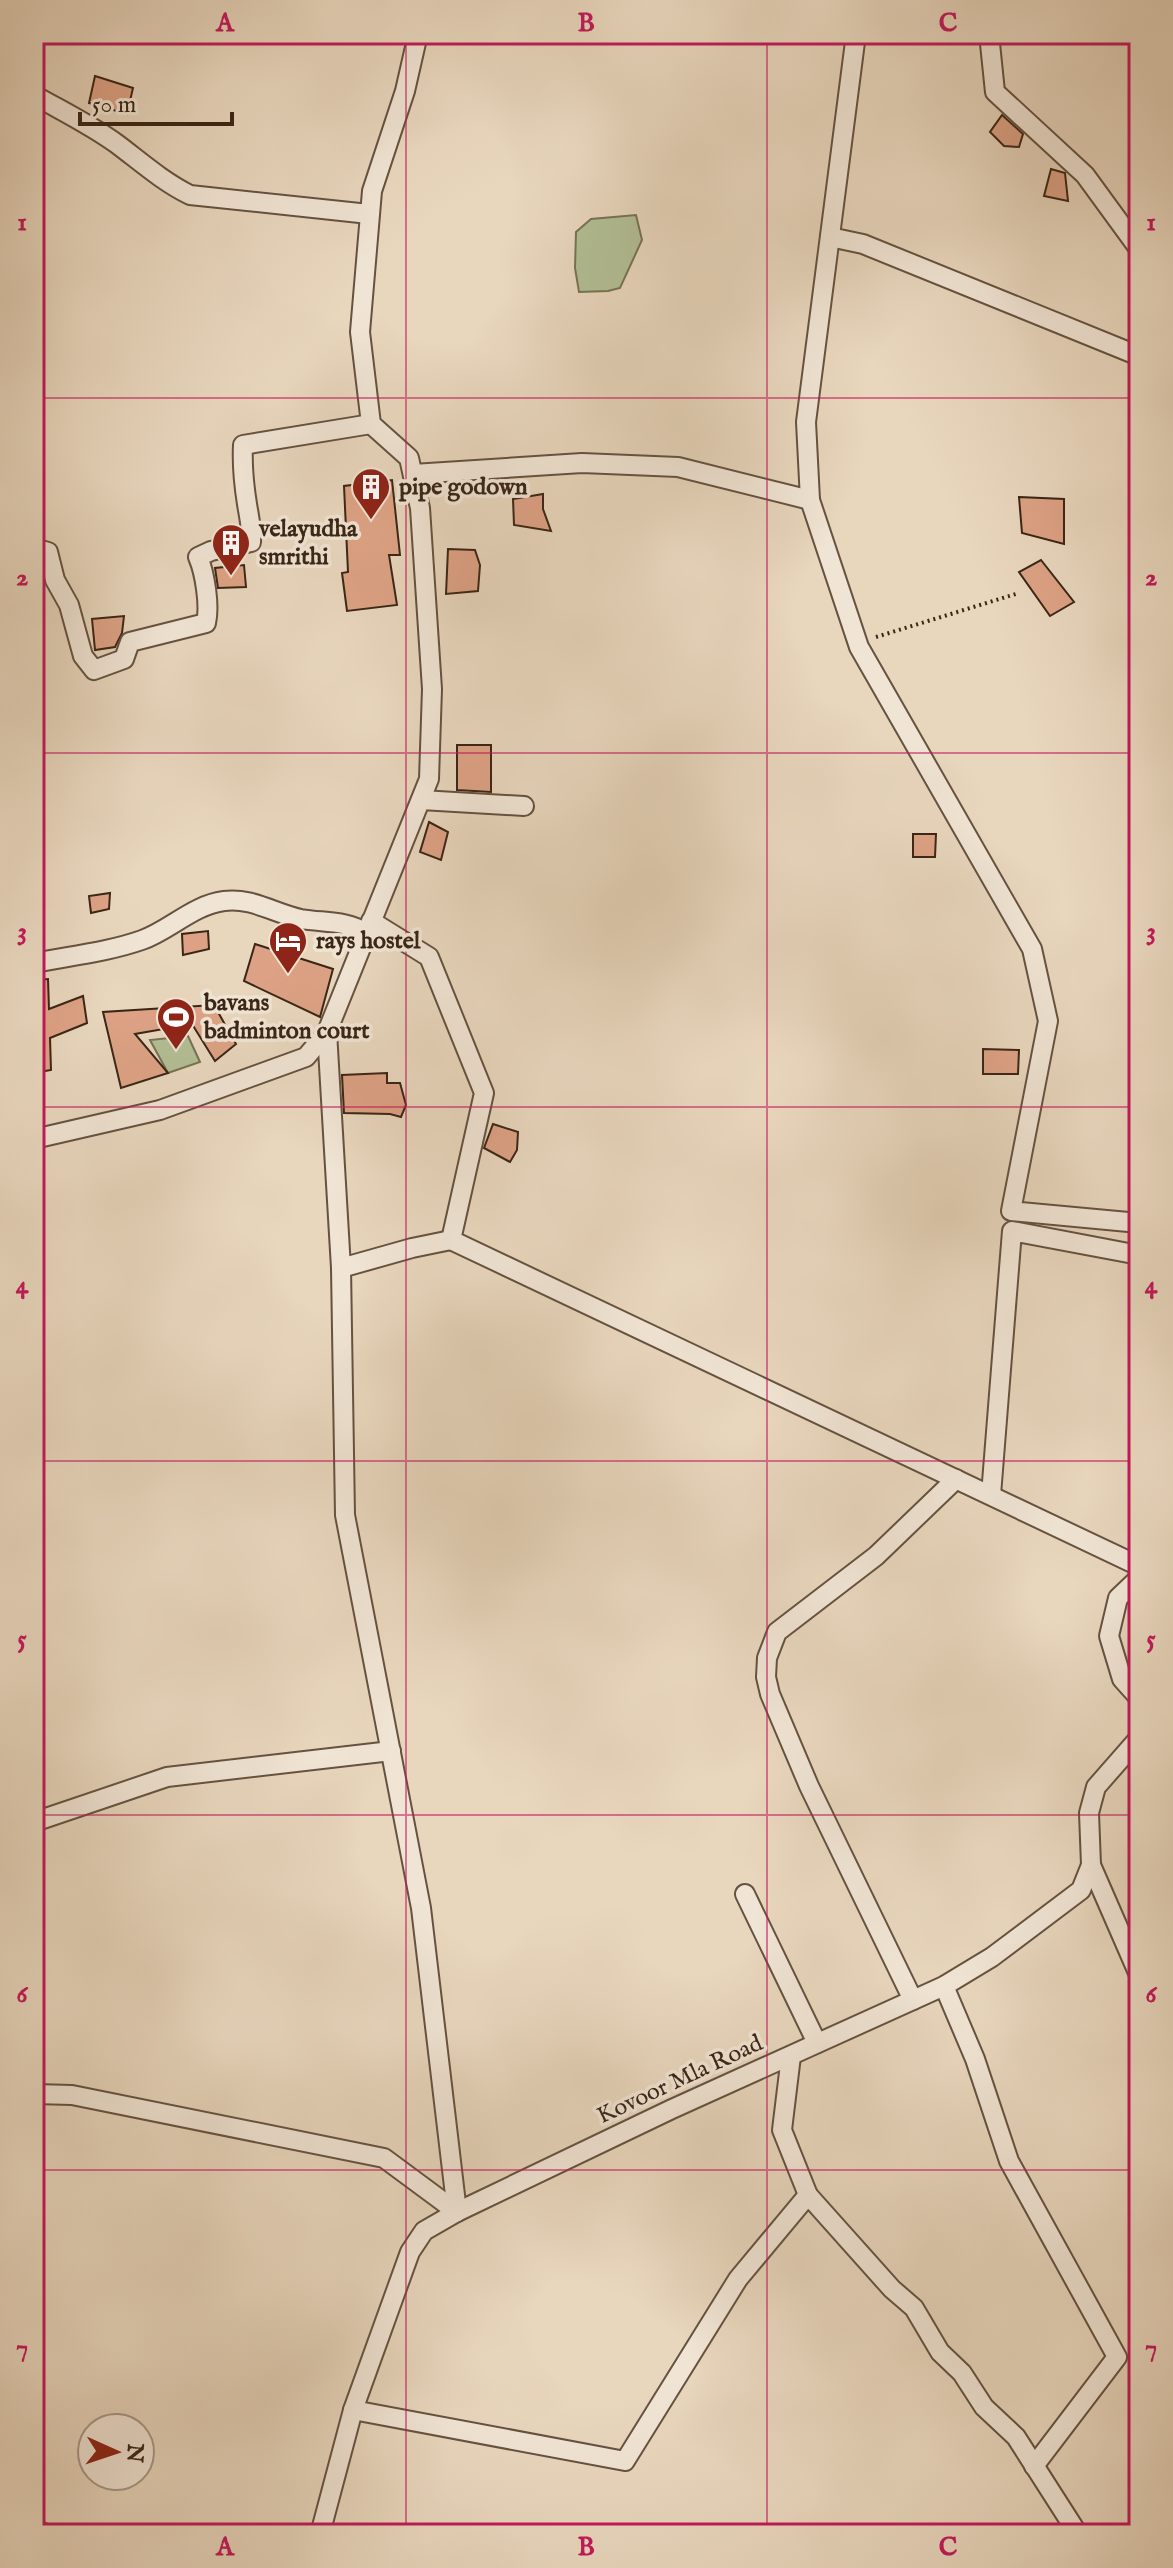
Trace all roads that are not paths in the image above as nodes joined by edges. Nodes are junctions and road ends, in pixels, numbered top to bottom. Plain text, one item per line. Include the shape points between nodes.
1 (418, 34) edge
2 (856, 34) edge
3 (989, 34) edge
4 (34, 95) edge
5 (369, 214) junction
6 (830, 237) junction
7 (1139, 249) edge
8 (1139, 356) edge
9 (371, 424) junction
10 (413, 474) junction
11 (810, 500) junction
12 (34, 548) edge
13 (421, 800) junction
14 (524, 806) dead end
15 (368, 927) junction
16 (34, 963) edge
17 (327, 1032) junction
18 (34, 1139) edge
19 (1139, 1223) edge
20 (451, 1240) junction
21 (1139, 1255) edge
22 (341, 1268) junction
23 (956, 1479) junction
24 (991, 1495) junction
25 (1139, 1566) edge
26 (1139, 1578) edge
27 (1139, 1698) edge
28 (1139, 1738) edge
29 (391, 1751) junction
30 (34, 1822) edge
31 (1091, 1865) junction
32 (745, 1894) dead end
33 (1139, 1975) edge
34 (944, 1986) junction
35 (913, 2000) junction
36 (817, 2043) junction
37 (791, 2056) junction
38 (34, 2094) edge
39 (808, 2195) junction
40 (457, 2212) junction
41 (353, 2410) junction
42 (1034, 2466) junction
43 (34, 2529) edge
44 (46, 2534) edge
45 (320, 2534) edge
46 (1078, 2534) edge

1 - 5 street
2 - 6 street
3 - 7 street via 995,92 1085,175
4 - 5 street via 190,195
5 - 9 street via 360,332
6 - 8 street via 863,244
6 - 11 street via 806,422
9 - 10 street via 409,458
9 - 12 street via 243,445 251,542 198,557 210,608 206,623 130,642 124,659 110,665 94,670 83,656 48,552
10 - 11 street via 582,463 678,467
10 - 13 street via 432,689 429,779
11 - 19 street via 858,644 1032,949 1048,1021 1011,1211
13 - 14 street
13 - 15 street
15 - 16 street via 303,920 251,902 226,901 184,916 145,939
15 - 17 street
15 - 20 street via 429,957 484,1093
17 - 18 street via 306,1057 160,1110
17 - 22 street
20 - 22 street
20 - 23 street
21 - 24 street via 1012,1231
22 - 29 street via 345,1515
23 - 24 street
23 - 35 street via 876,1556 777,1632 767,1658 770,1694
24 - 25 street
26 - 27 street via 1118,1598 1109,1636 1122,1679
28 - 31 street via 1096,1787 1089,1813
29 - 30 street via 167,1777
29 - 40 street via 421,1908
31 - 33 street
31 - 34 street, Kovoor Mla Road via 1081,1890
32 - 36 street
34 - 35 street, Kovoor Mla Road
34 - 42 street via 1009,2161 1117,2357
35 - 36 street, Kovoor Mla Road
36 - 37 street, Kovoor Mla Road
37 - 39 street via 782,2130
37 - 40 street, Kovoor Mla Road
38 - 40 street via 72,2095 384,2158
39 - 41 street via 738,2279 625,2461
39 - 42 street via 914,2308 940,2352 1016,2437
40 - 41 street, Kovoor Mla Road via 424,2231 410,2252
41 - 45 street, Kovoor Mla Road
42 - 46 street
43 - 44 street

